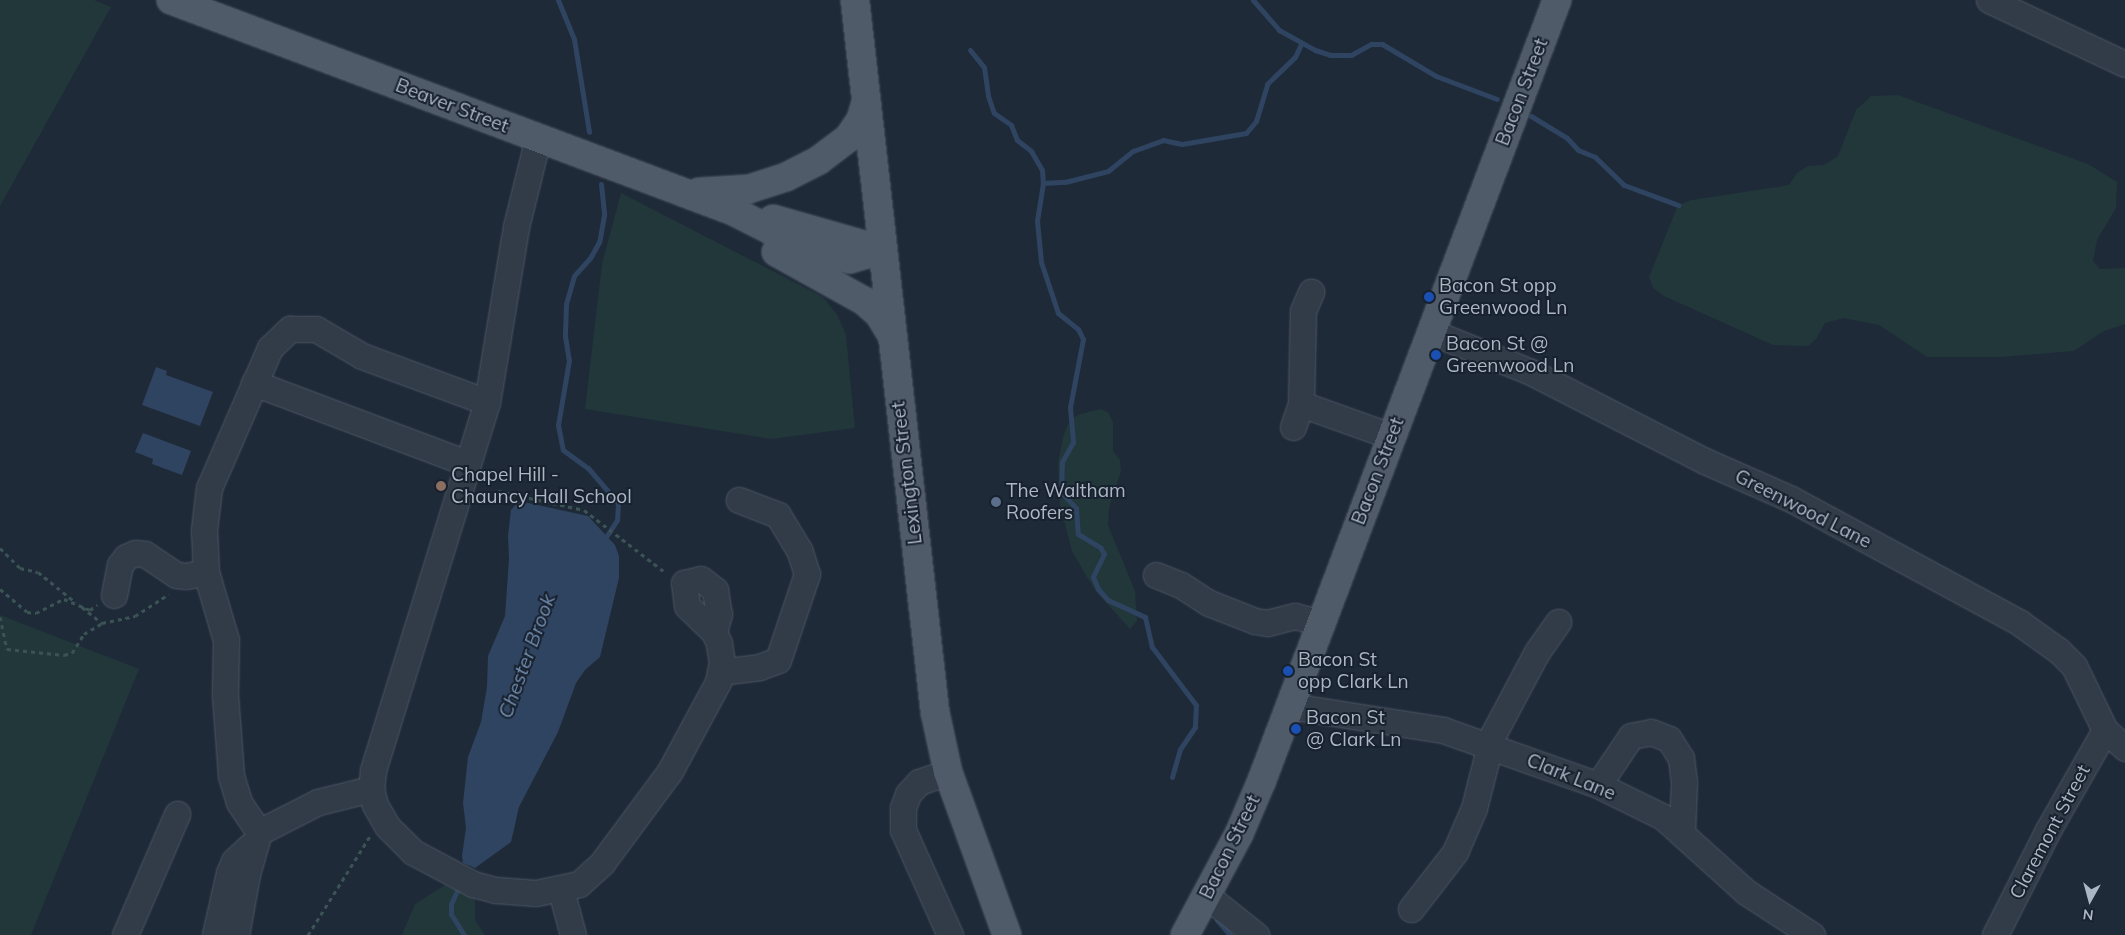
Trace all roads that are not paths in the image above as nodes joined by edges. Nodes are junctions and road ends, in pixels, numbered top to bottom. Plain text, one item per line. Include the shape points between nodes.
1 (171, 0) edge
2 (855, 0) edge
3 (1557, 0) edge
4 (1989, 0) edge
5 (2125, 64) edge
6 (867, 97) junction
7 (538, 138) junction
8 (637, 175) junction
9 (668, 187) junction
10 (882, 250) junction
11 (1311, 292) dead end
12 (890, 332) junction
13 (1431, 332) junction
14 (254, 383) junction
15 (487, 402) junction
16 (1391, 436) junction
17 (467, 463) junction
18 (739, 500) dead end
19 (196, 574) junction
20 (1156, 574) dead end
21 (684, 588) road end
22 (114, 594) road end
23 (1558, 622) dead end
24 (1321, 623) junction
25 (720, 672) junction
26 (1290, 706) junction
27 (2106, 730) junction
28 (1489, 744) junction
29 (2125, 748) edge
30 (948, 772) junction
31 (1598, 785) junction
32 (371, 789) junction
33 (177, 814) dead end
34 (1682, 832) junction
35 (257, 838) junction
36 (561, 890) junction
37 (1207, 896) junction
38 (1412, 909) dead end
39 (125, 935) edge
40 (215, 935) edge
41 (236, 935) edge
42 (572, 935) edge
43 (950, 935) edge
44 (1007, 935) edge
45 (1185, 935) edge
46 (1256, 935) edge
47 (1812, 935) edge
48 (1996, 935) edge

1 - 7 main road, Beaver Street
2 - 6 main road, Lexington Street
3 - 13 main road, Bacon Street
4 - 5 street
6 - 9 main road via 856,128 842,145 786,177 736,191 701,192
6 - 10 main road, Lexington Street
7 - 8 main road, Beaver Street
7 - 15 street via 518,218
8 - 9 main road, Beaver Street
8 - 12 main road via 864,300 879,314
9 - 10 main road, Beaver Street via 733,211 826,255 850,259
10 - 12 main road, Lexington Street
11 - 16 street via 1303,311 1297,415
12 - 30 main road, Lexington Street via 935,712
13 - 16 main road, Bacon Street
13 - 27 street, Greenwood Lane via 1530,372 1705,461 1790,499 2020,624 2059,650 2074,666
14 - 15 street via 276,339 290,329 307,327 362,356
14 - 17 street
14 - 19 street via 209,488
15 - 17 street
16 - 24 main road, Bacon Street
17 - 32 street via 373,771
18 - 25 street via 778,515 799,550 807,574 782,640 778,660 759,667
19 - 22 street via 176,575 145,554 134,553 120,565
19 - 35 street via 226,640 225,694 232,775 239,802
20 - 24 street via 1217,607 1255,622 1267,623 1295,616
21 - 25 street via 684,583 701,579 714,590 719,614 714,632 719,643
23 - 28 street via 1537,652
24 - 26 main road, Bacon Street
25 - 36 street via 711,698 670,771 635,822 591,875 579,884
26 - 28 street, Clark Lane via 1443,730
26 - 37 main road, Bacon Street via 1239,834
27 - 29 street, Greenwood Lane
27 - 48 street, Claremont Street via 2048,830
28 - 31 street, Clark Lane
28 - 38 street via 1474,808 1455,852
30 - 43 street via 919,782 908,794 902,808 903,830
30 - 44 main road, Lexington Street
31 - 34 street, Clark Lane via 1663,817
31 - 34 street via 1630,736 1651,732 1669,739 1681,758 1684,782
32 - 35 street via 318,802 275,821
32 - 36 street via 382,817 413,852 450,874 473,884 521,892
33 - 39 street
34 - 47 street, Clark Lane via 1746,892
35 - 40 street via 234,861
35 - 41 street
36 - 42 street
37 - 45 main road, Bacon Street
37 - 46 street

